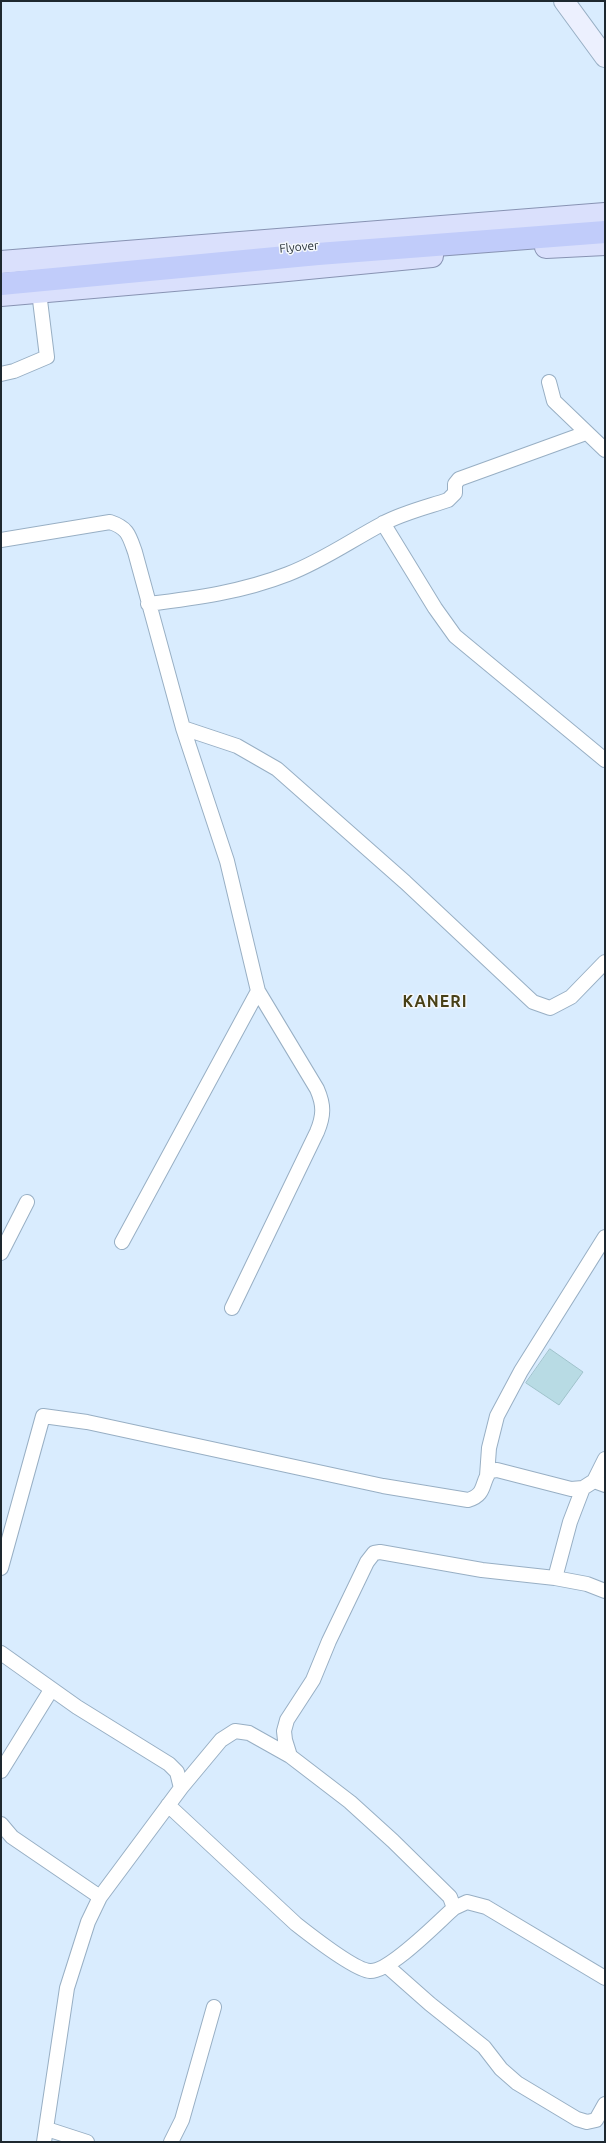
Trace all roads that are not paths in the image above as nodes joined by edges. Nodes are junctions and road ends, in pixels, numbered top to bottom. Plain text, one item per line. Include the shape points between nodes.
1 (564, 1) edge
2 (605, 56) edge
3 (603, 231) edge
4 (1, 262) edge
5 (1, 273) edge
6 (1, 284) edge
7 (39, 292) junction
8 (1, 295) edge
9 (1, 374) edge
10 (549, 382) dead end
11 (586, 433) junction
12 (605, 450) edge
13 (383, 523) junction
14 (1, 540) edge
15 (148, 604) junction
16 (183, 728) junction
17 (605, 760) edge
18 (605, 962) edge
19 (258, 991) junction
20 (27, 1202) dead end
21 (605, 1237) edge
22 (122, 1242) dead end
23 (1, 1253) edge
24 (232, 1308) dead end
25 (605, 1459) edge
26 (487, 1476) junction
27 (594, 1485) edge
28 (1, 1568) edge
29 (555, 1578) junction
30 (605, 1591) edge
31 (1, 1653) edge
32 (51, 1690) junction
33 (290, 1756) junction
34 (1, 1771) edge
35 (181, 1788) junction
36 (168, 1805) junction
37 (1, 1824) edge
38 (100, 1897) junction
39 (454, 1908) junction
40 (387, 1966) junction
41 (605, 1978) edge
42 (214, 2007) dead end
43 (605, 2104) edge
44 (45, 2135) edge
45 (87, 2142) edge
46 (171, 2142) edge

1 - 2 street
3 - 4 main road
3 - 5 highway, Flyover via 579,226 518,228
3 - 6 highway, Flyover via 326,253
3 - 7 main road via 475,251
7 - 8 main road
7 - 9 street via 47,357
10 - 11 street via 554,401
11 - 12 street
11 - 13 street via 459,479 455,484 455,493 448,500
13 - 15 street via 324,559 256,586 216,596
13 - 17 street via 455,636
14 - 15 street via 110,522 121,526 129,534
15 - 16 street
16 - 18 street via 238,746 277,769 405,882 533,1002 542,1007 550,1008 571,996
16 - 19 street via 226,861
19 - 22 street
19 - 24 street via 317,1089 324,1112 317,1132
20 - 23 street
21 - 26 street via 521,1371 497,1416 489,1448
25 - 27 street
26 - 27 street via 490,1471 497,1470 571,1489
26 - 28 street via 477,1497 468,1500 383,1486 87,1422 43,1416
27 - 29 street via 570,1522
29 - 30 street via 587,1584
29 - 33 street via 482,1570 374,1553 370,1556 329,1641 313,1680 287,1720 284,1731
31 - 32 street
32 - 34 street
32 - 35 street via 169,1764 177,1772
33 - 35 street via 249,1732 235,1731 220,1740
33 - 39 street via 350,1802 393,1840 450,1897
35 - 36 street
36 - 38 street
36 - 40 street via 296,1924 316,1939 368,1971
37 - 38 street via 12,1837
38 - 44 street via 88,1922 67,1988
39 - 40 street
39 - 41 street via 467,1902 486,1907
40 - 43 street via 484,2047 517,2083 577,2119 587,2122 596,2120
42 - 46 street via 182,2120
44 - 45 street

